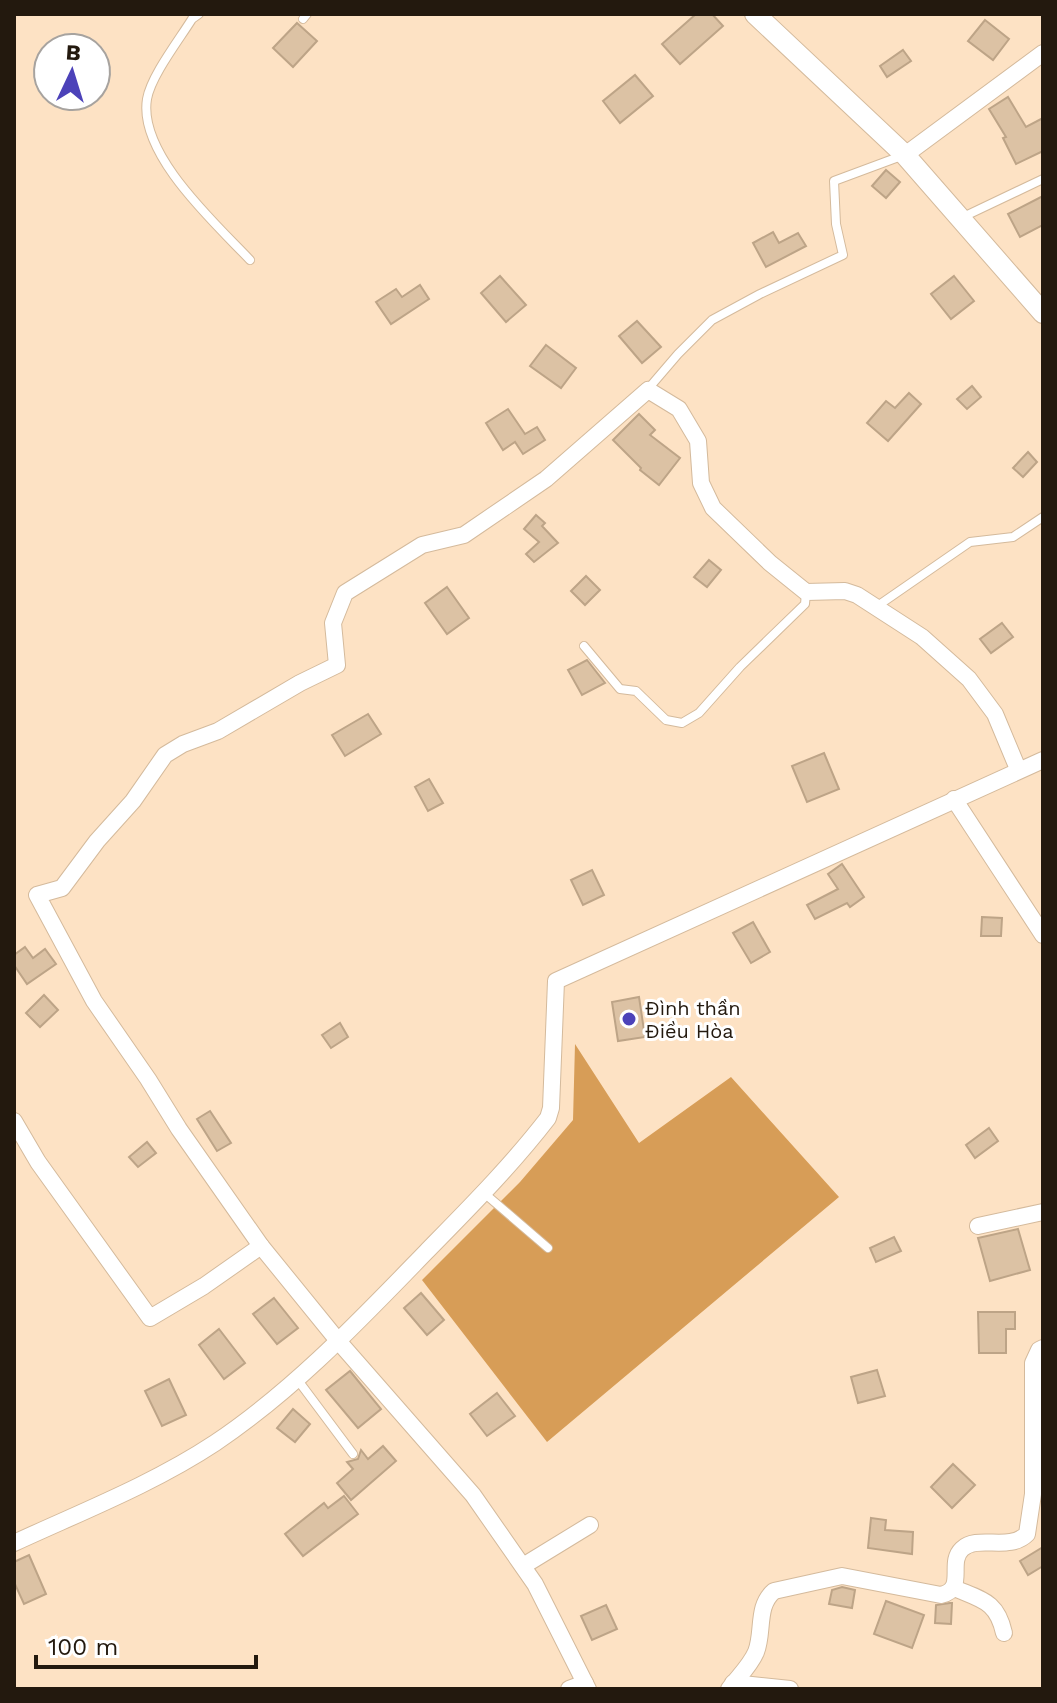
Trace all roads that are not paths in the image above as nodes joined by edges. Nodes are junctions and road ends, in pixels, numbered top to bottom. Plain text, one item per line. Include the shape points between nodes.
1 (199, 14) edge
2 (755, 14) edge
3 (1043, 53) edge
4 (905, 155) junction
5 (1043, 179) edge
6 (960, 219) junction
7 (250, 260) dead end
8 (1043, 313) edge
9 (648, 390) junction
10 (1043, 517) edge
11 (806, 592) junction
12 (875, 608) junction
13 (584, 646) dead end
14 (1043, 760) edge
15 (1018, 769) junction
16 (954, 799) junction
17 (1043, 935) edge
18 (14, 1121) edge
19 (484, 1192) junction
20 (1043, 1212) edge
21 (978, 1226) dead end
22 (261, 1246) junction
23 (548, 1248) dead end
24 (339, 1342) junction
25 (1043, 1348) edge
26 (297, 1378) junction
27 (353, 1454) dead end
28 (590, 1525) dead end
29 (14, 1543) edge
30 (523, 1566) junction
31 (954, 1588) junction
32 (1004, 1633) dead end
33 (587, 1686) edge
34 (731, 1686) edge
35 (569, 1689) edge
36 (790, 1689) edge

1 - 7 lane via 149,91 150,129 162,158
2 - 4 street
3 - 4 street
4 - 6 street
4 - 9 lane via 834,181 843,255 712,320
5 - 6 lane
6 - 8 street
9 - 11 street via 679,409 698,441 701,483 713,508
9 - 22 street via 546,479 464,535 422,545 345,593 333,623 337,665 165,755 62,888 37,895 94,1001
10 - 12 lane via 1013,537 970,542
11 - 12 street via 845,591
11 - 13 lane via 805,604 699,713 682,723 666,720 636,691 620,689
12 - 15 street via 922,637 969,679 995,714
14 - 15 street
15 - 16 street
16 - 17 street
16 - 19 street via 556,981 548,1118
18 - 22 street via 150,1318
19 - 23 lane
19 - 24 street
20 - 21 street
22 - 24 street
24 - 26 street
24 - 30 street via 473,1495
25 - 31 street via 1033,1363 1030,1527 1015,1543 961,1549
26 - 27 lane
26 - 29 street via 214,1444
28 - 30 street
30 - 33 street
31 - 32 street via 994,1607
31 - 34 street via 941,1595 842,1576 774,1591 763,1607 756,1652
33 - 35 street
34 - 36 street

